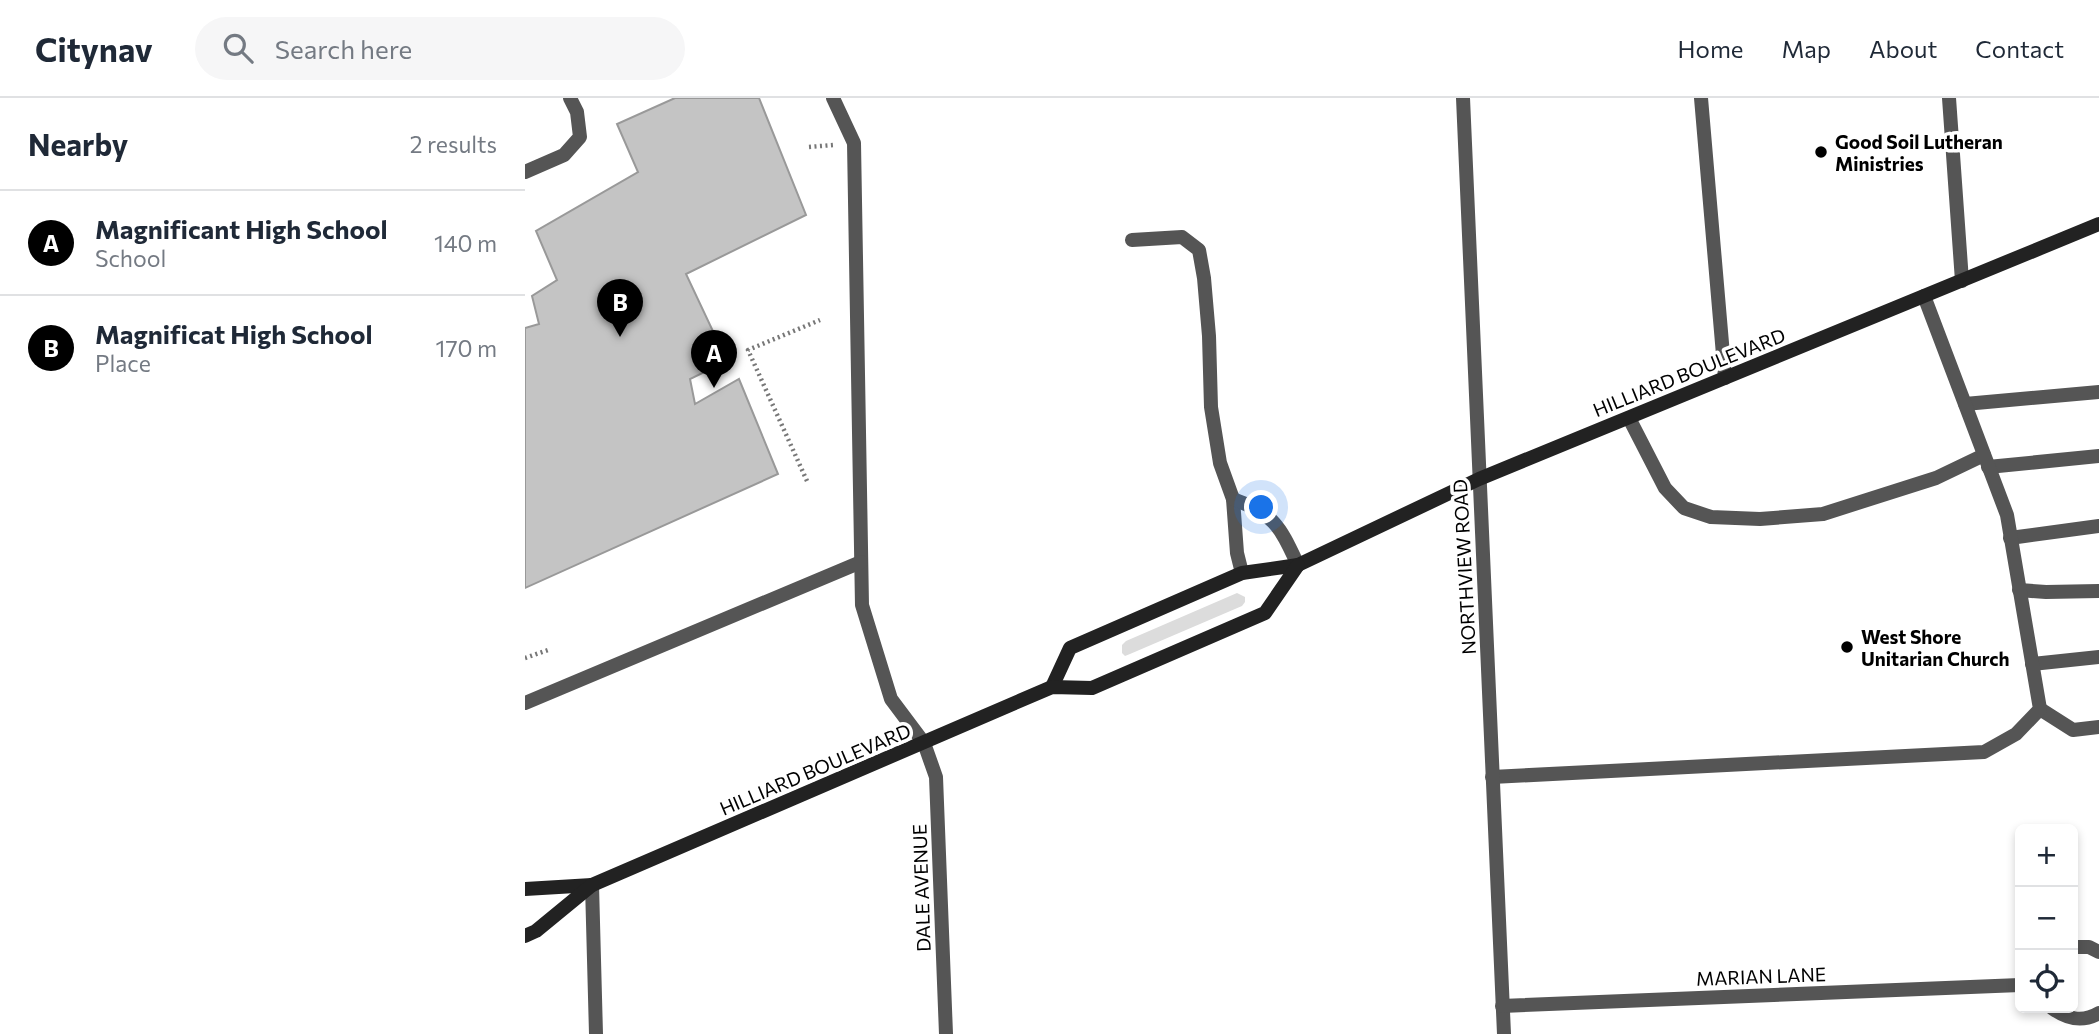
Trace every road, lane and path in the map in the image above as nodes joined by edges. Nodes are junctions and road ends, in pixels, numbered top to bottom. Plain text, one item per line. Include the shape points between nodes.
1 (571, 98) edge
2 (833, 98) edge
3 (1463, 98) edge
4 (1701, 98) edge
5 (1949, 98) edge
6 (525, 172) edge
7 (2099, 224) edge
8 (1132, 240) dead end
9 (1962, 281) junction
10 (1924, 296) junction
11 (820, 320) dead end
12 (1725, 378) junction
13 (2099, 392) edge
14 (1965, 404) junction
15 (1629, 418) junction
16 (2099, 456) edge
17 (1986, 461) junction
18 (1479, 479) junction
19 (807, 481) dead end
20 (1233, 499) junction
21 (2099, 526) edge
22 (2010, 538) junction
23 (861, 562) junction
24 (1297, 565) junction
25 (1242, 573) junction
26 (2019, 590) junction
27 (2099, 591) edge
28 (548, 650) dead end
29 (2099, 657) edge
30 (525, 658) edge
31 (2032, 664) junction
32 (1052, 687) junction
33 (525, 703) edge
34 (2040, 709) junction
35 (2099, 727) edge
36 (924, 743) junction
37 (1492, 777) junction
38 (592, 885) junction
39 (525, 889) edge
40 (525, 936) edge
41 (2078, 947) edge
42 (2099, 952) edge
43 (2015, 985) edge
44 (1503, 1006) junction
45 (2060, 1013) edge
46 (2099, 1013) edge
47 (596, 1034) edge
48 (946, 1034) edge
49 (1504, 1034) edge

1 - 6 street via 580,137 564,155
2 - 23 street, DALE AVENUE via 853,143
3 - 18 street, NORTHVIEW ROAD
4 - 12 street
5 - 9 street
7 - 9 main road, HILLIARD BOULEVARD
8 - 20 street via 1181,237 1199,250 1205,278 1211,407 1220,463
9 - 10 main road, HILLIARD BOULEVARD
10 - 12 main road, HILLIARD BOULEVARD
10 - 14 street
11 - 19 path via 748,349
12 - 15 main road, HILLIARD BOULEVARD
13 - 14 street
14 - 17 street
15 - 17 street via 1665,488 1684,508 1711,517 1823,514
15 - 18 main road, HILLIARD BOULEVARD
16 - 17 street
17 - 22 street via 2007,515
18 - 24 main road, HILLIARD BOULEVARD
18 - 37 street, NORTHVIEW ROAD
20 - 24 street via 1268,515
20 - 25 street
21 - 22 street
22 - 26 street
23 - 33 street
23 - 36 street, DALE AVENUE via 862,606 891,699
24 - 25 main road, HILLIARD BOULEVARD
24 - 32 main road, HILLIARD BOULEVARD via 1265,613 1091,688
25 - 32 main road, HILLIARD BOULEVARD via 1070,648
26 - 27 street
26 - 31 street
28 - 30 path
29 - 31 street
31 - 34 street
32 - 36 main road, HILLIARD BOULEVARD
34 - 35 street via 2073,730
34 - 37 street via 2016,734 1984,752
36 - 38 main road, HILLIARD BOULEVARD
36 - 48 street, DALE AVENUE via 936,777
37 - 44 street, NORTHVIEW ROAD
38 - 39 main road, HILLIARD BOULEVARD
38 - 40 main road, HILLIARD BOULEVARD
38 - 47 street
41 - 42 street
43 - 44 street, MARIAN LANE
44 - 49 street, NORTHVIEW ROAD
45 - 46 street via 2077,1020

